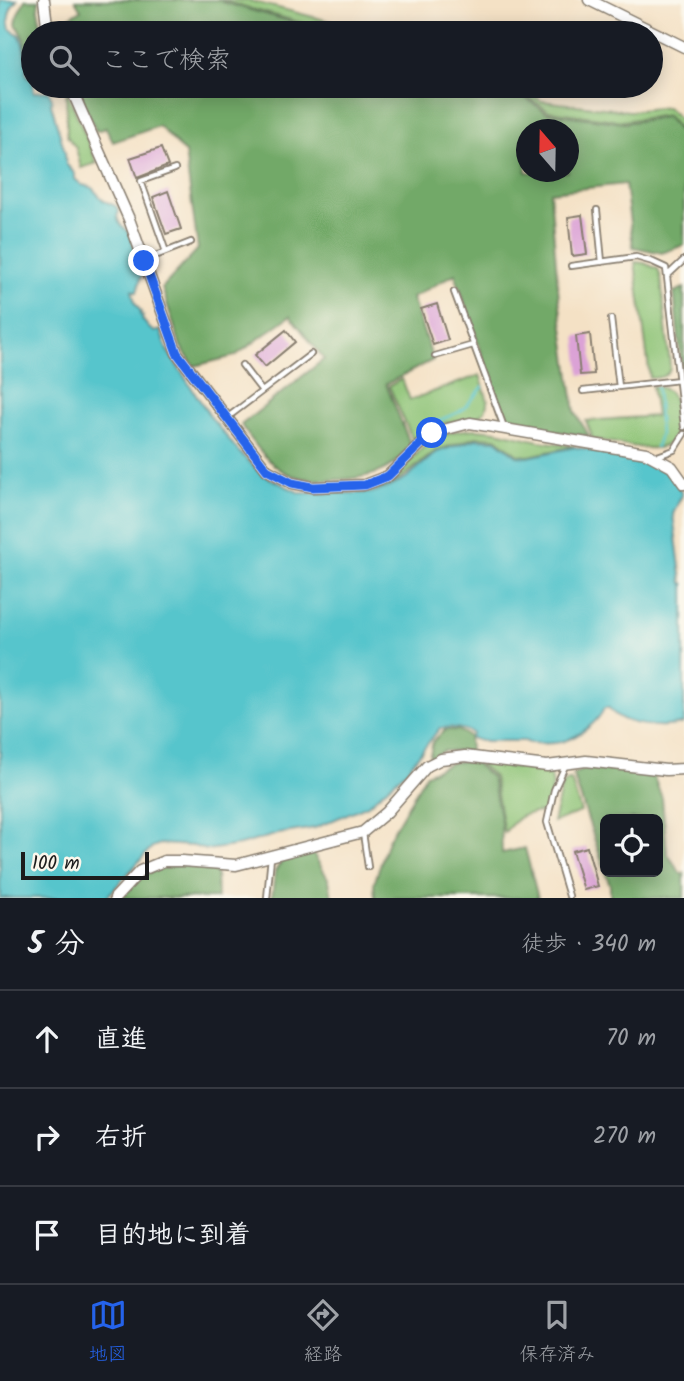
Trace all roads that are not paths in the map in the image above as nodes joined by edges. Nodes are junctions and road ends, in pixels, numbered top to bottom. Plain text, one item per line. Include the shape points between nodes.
1 (44, 0) edge
2 (589, 0) edge
3 (47, 21) edge
4 (631, 21) edge
5 (663, 37) edge
6 (684, 47) edge
7 (75, 98) edge
8 (175, 169) dead end
9 (597, 210) dead end
10 (191, 242) dead end
11 (166, 252) junction
12 (684, 260) edge
13 (144, 261) junction
14 (602, 262) junction
15 (571, 266) dead end
16 (667, 276) junction
17 (454, 292) dead end
18 (611, 319) dead end
19 (473, 345) junction
20 (311, 354) dead end
21 (435, 356) dead end
22 (243, 365) dead end
23 (678, 380) junction
24 (619, 387) junction
25 (262, 391) junction
26 (583, 391) dead end
27 (227, 418) junction
28 (684, 427) edge
29 (504, 428) junction
30 (684, 435) edge
31 (654, 457) junction
32 (684, 484) edge
33 (567, 764) junction
34 (684, 769) edge
35 (363, 832) junction
36 (271, 856) junction
37 (368, 867) dead end
38 (569, 896) dead end
39 (115, 898) edge
40 (267, 898) edge

1 - 3 street
2 - 4 street
5 - 6 street
7 - 13 street
8 - 11 lane via 141,181
9 - 14 lane
10 - 11 lane
11 - 13 lane
12 - 16 lane
13 - 27 street via 177,353
14 - 15 lane
14 - 16 lane via 636,257 666,268
16 - 23 lane
17 - 19 lane
18 - 24 lane
19 - 21 lane
19 - 29 lane
20 - 25 lane
22 - 25 lane
23 - 24 lane
23 - 28 lane
24 - 26 lane
25 - 27 lane
27 - 29 street via 267,470 292,483 313,487 365,485 388,476 432,433 470,423
29 - 31 street
30 - 31 lane via 674,450
31 - 32 street via 672,467
33 - 34 street via 586,761
33 - 35 street via 547,766 465,756 441,759 427,766
33 - 38 lane via 554,790 547,822
35 - 36 street
35 - 37 lane
36 - 39 street via 236,865 164,861 140,871
36 - 40 lane

